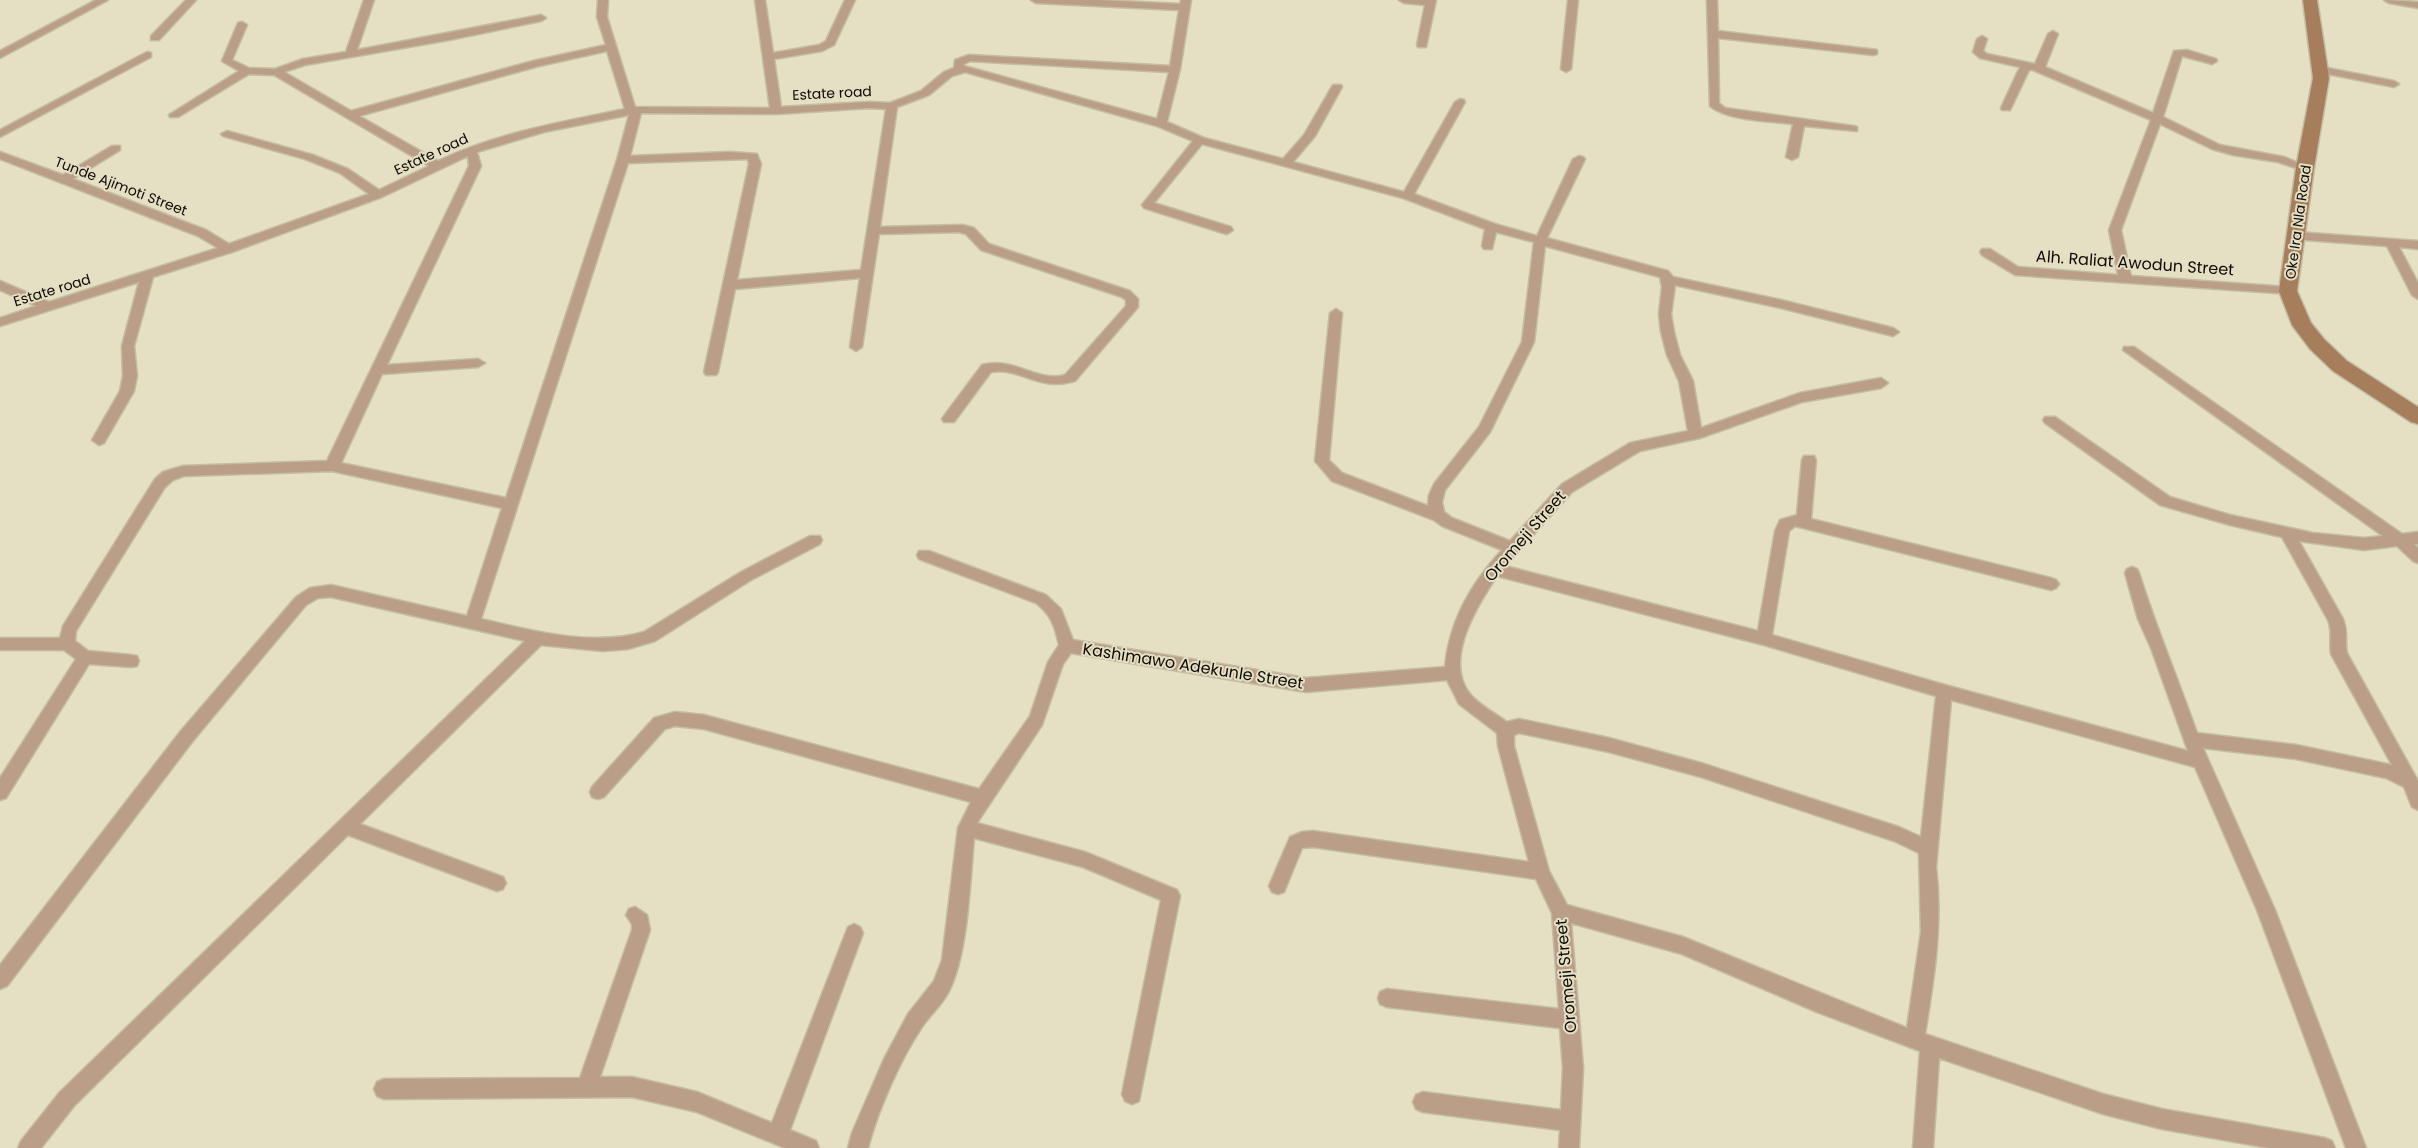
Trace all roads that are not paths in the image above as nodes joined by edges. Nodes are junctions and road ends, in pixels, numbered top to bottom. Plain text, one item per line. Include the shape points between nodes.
1 (103, 0) edge
2 (191, 0) edge
3 (369, 0) edge
4 (603, 0) edge
5 (760, 0) edge
6 (850, 0) edge
7 (1036, 0) edge
8 (1404, 0) edge
9 (1573, 0) edge
10 (1712, 0) edge
11 (2310, 0) edge
12 (2390, 0) edge
13 (1074, 1) edge
14 (1431, 1) edge
15 (1185, 3) edge
16 (2417, 5) edge
17 (541, 18) dead end
18 (242, 25) dead end
19 (1713, 34) junction
20 (2053, 34) dead end
21 (155, 38) dead end
22 (1982, 39) dead end
23 (1422, 45) dead end
24 (611, 47) junction
25 (1873, 52) dead end
26 (350, 54) junction
27 (0, 55) edge
28 (147, 55) dead end
29 (769, 57) junction
30 (2212, 61) dead end
31 (2035, 68) junction
32 (959, 69) junction
33 (1566, 69) dead end
34 (1175, 70) junction
35 (2322, 70) junction
36 (246, 71) junction
37 (276, 72) junction
38 (2394, 84) dead end
39 (1337, 87) dead end
40 (1460, 102) dead end
41 (892, 106) junction
42 (2006, 108) dead end
43 (776, 110) junction
44 (634, 111) junction
45 (174, 115) dead end
46 (350, 115) junction
47 (2157, 119) junction
48 (1798, 123) junction
49 (1161, 124) junction
50 (1853, 129) dead end
51 (0, 134) edge
52 (227, 134) dead end
53 (1200, 140) junction
54 (116, 148) dead end
55 (471, 150) junction
56 (0, 155) edge
57 (1792, 157) dead end
58 (1579, 159) dead end
59 (623, 160) junction
60 (1286, 163) junction
61 (438, 166) junction
62 (2305, 168) junction
63 (63, 180) junction
64 (378, 195) junction
65 (1407, 196) junction
66 (1491, 227) junction
67 (1227, 230) dead end
68 (873, 231) junction
69 (2296, 236) junction
70 (1540, 241) junction
71 (2391, 243) junction
72 (2418, 245) edge
73 (1488, 246) dead end
74 (228, 249) junction
75 (1986, 252) dead end
76 (866, 274) junction
77 (147, 276) junction
78 (2125, 278) junction
79 (1668, 280) junction
80 (0, 285) edge
81 (729, 285) junction
82 (2288, 291) junction
83 (2418, 295) edge
84 (49, 307) junction
85 (1336, 313) dead end
86 (0, 322) edge
87 (1892, 332) dead end
88 (856, 347) dead end
89 (2129, 350) dead end
90 (478, 363) dead end
91 (378, 370) junction
92 (711, 372) dead end
93 (1881, 383) dead end
94 (2418, 417) edge
95 (950, 419) dead end
96 (2050, 420) dead end
97 (1695, 435) junction
98 (99, 440) dead end
99 (1809, 460) dead end
100 (332, 466) junction
101 (512, 505) junction
102 (1439, 516) junction
103 (1804, 521) junction
104 (2287, 533) junction
105 (2418, 538) edge
106 (815, 540) dead end
107 (2401, 541) junction
108 (1512, 548) junction
109 (924, 555) dead end
110 (2418, 557) edge
111 (1493, 569) junction
112 (2132, 573) dead end
113 (2051, 584) dead end
114 (473, 622) junction
115 (538, 638) junction
116 (1764, 639) junction
117 (0, 644) edge
118 (67, 644) junction
119 (1067, 646) junction
120 (85, 657) junction
121 (131, 661) dead end
122 (1452, 673) junction
123 (1945, 692) junction
124 (1505, 730) junction
125 (2191, 739) junction
126 (2200, 761) junction
127 (2414, 783) edge
128 (598, 792) dead end
129 (0, 793) edge
130 (983, 798) junction
131 (2418, 802) edge
132 (346, 826) junction
133 (967, 828) junction
134 (1930, 850) junction
135 (1541, 872) junction
136 (497, 883) dead end
137 (1278, 886) dead end
138 (1561, 912) junction
139 (635, 915) dead end
140 (854, 933) dead end
141 (0, 980) edge
142 (1387, 998) dead end
143 (1570, 1020) junction
144 (1923, 1043) junction
145 (587, 1087) junction
146 (384, 1089) dead end
147 (1132, 1094) dead end
148 (1422, 1102) dead end
149 (1571, 1121) junction
150 (778, 1134) junction
151 (28, 1148) edge
152 (809, 1148) edge
153 (858, 1148) edge
154 (1569, 1148) edge
155 (1923, 1148) edge
156 (2324, 1148) edge
157 (2356, 1148) edge

1 - 27 street
2 - 21 street
3 - 26 street
4 - 24 street via 602,17
5 - 29 street
6 - 29 street via 830,43 822,48
7 - 13 street
8 - 14 street
9 - 33 street
10 - 19 street
11 - 35 street, Oke Ira Nla Road
12 - 16 street
13 - 15 street
14 - 23 street
15 - 34 street
17 - 26 street
18 - 36 street via 227,56 228,61
19 - 25 street
19 - 48 street via 1714,104 1732,114
20 - 31 street
22 - 31 street via 1980,54
24 - 44 street
24 - 46 street via 537,63
26 - 37 street via 290,66
28 - 51 street
29 - 43 street
30 - 47 street via 2178,53
31 - 42 street via 2025,68
31 - 47 street
32 - 34 street via 958,62 969,58
32 - 41 street via 953,70 924,94
32 - 49 street
34 - 49 street
35 - 38 street
35 - 62 street, Oke Ira Nla Road
36 - 37 street
36 - 45 street
37 - 46 street
39 - 60 street via 1309,136
40 - 65 street
41 - 43 street, Estate road
41 - 68 street
43 - 44 street, Estate road
44 - 55 street, Estate road via 542,129
44 - 59 street
46 - 61 street
47 - 62 street via 2216,147 2280,159
47 - 78 street via 2115,230
48 - 50 street
48 - 57 street
49 - 53 street
52 - 64 street via 309,157 344,171
53 - 60 street
53 - 67 street via 1148,206
54 - 63 street
55 - 61 street, Estate road
55 - 91 street via 474,166
56 - 63 street, Tunde Ajimoti Street
58 - 70 street
59 - 81 street via 753,156 755,164
59 - 101 street
60 - 65 street
61 - 64 street, Estate road
62 - 69 street, Oke Ira Nla Road
63 - 74 street, Tunde Ajimoti Street via 202,233
64 - 74 street, Estate road
65 - 66 street
66 - 70 street
66 - 73 street
68 - 76 street
68 - 95 street via 959,228 970,231 985,247 1126,294 1132,299 1132,307 1070,378 1053,382 1005,367 987,368
69 - 71 street
69 - 82 street, Oke Ira Nla Road
70 - 79 street via 1664,274
70 - 102 street via 1528,342 1485,429 1439,488 1434,507
71 - 72 street
71 - 83 street
74 - 77 street, Estate road
75 - 78 street, Alh. Raliat Awodun Street via 2015,270
76 - 81 street
76 - 88 street
77 - 84 street, Estate road
77 - 98 street via 128,346 130,376 127,391
78 - 82 street, Alh. Raliat Awodun Street
79 - 87 street
79 - 97 street via 1669,289 1664,302 1666,317 1675,360 1687,385
80 - 84 street
81 - 92 street
82 - 94 street, Oke Ira Nla Road via 2302,325 2340,366
84 - 86 street, Estate road
85 - 102 street via 1322,461 1337,477
89 - 107 street
90 - 91 street
91 - 100 street
93 - 97 street, Oromeji Street via 1800,398
96 - 104 street via 2165,501
97 - 108 street, Oromeji Street via 1635,447 1567,488
99 - 103 street
100 - 101 street
100 - 118 street via 182,471 168,476 160,483 68,630
101 - 114 street
102 - 108 street
103 - 113 street
103 - 116 street via 1794,520 1785,524 1782,531
104 - 107 street via 2340,543
104 - 127 street via 2335,620 2340,632 2339,654
105 - 107 street
106 - 115 street via 746,576 649,637 603,645
107 - 110 street
108 - 111 street, Oromeji Street
109 - 119 street via 1052,606
111 - 116 street
111 - 122 street, Oromeji Street via 1470,603 1454,643
112 - 125 street
114 - 115 street
114 - 141 street via 332,591 315,592 302,601 186,737
115 - 132 street
116 - 123 street
117 - 118 street
118 - 120 street
119 - 122 street, Kashimawo Adekunle Street via 1306,685
119 - 130 street, Kashimawo Adekunle Street via 1059,655 1036,720
120 - 121 street
120 - 129 street
122 - 124 street via 1465,699
123 - 126 street
123 - 134 street
124 - 134 street via 1519,726 1609,745 1701,770 1899,835
124 - 135 street, Oromeji Street via 1506,746
125 - 126 street
125 - 127 street via 2296,752 2389,771
126 - 157 street via 2266,910
127 - 131 street
128 - 130 street via 660,724 675,719 704,722
130 - 133 street, Kashimawo Adekunle Street
132 - 136 street
132 - 151 street via 68,1099
133 - 147 street via 1085,860 1171,896
133 - 153 street, Kashimawo Adekunle Street via 951,960 942,986 915,1021 891,1066
134 - 144 street via 1927,867 1930,936
135 - 137 street via 1313,839 1296,844
135 - 138 street, Oromeji Street
138 - 143 street, Oromeji Street
138 - 144 street via 1683,946
139 - 145 street via 641,920 641,930
140 - 150 street
142 - 143 street
143 - 149 street, Oromeji Street via 1573,1068
144 - 155 street
144 - 156 street via 2103,1104 2162,1119
145 - 146 street
145 - 150 street via 632,1087 697,1102
148 - 149 street
149 - 154 street, Oromeji Street
150 - 152 street

